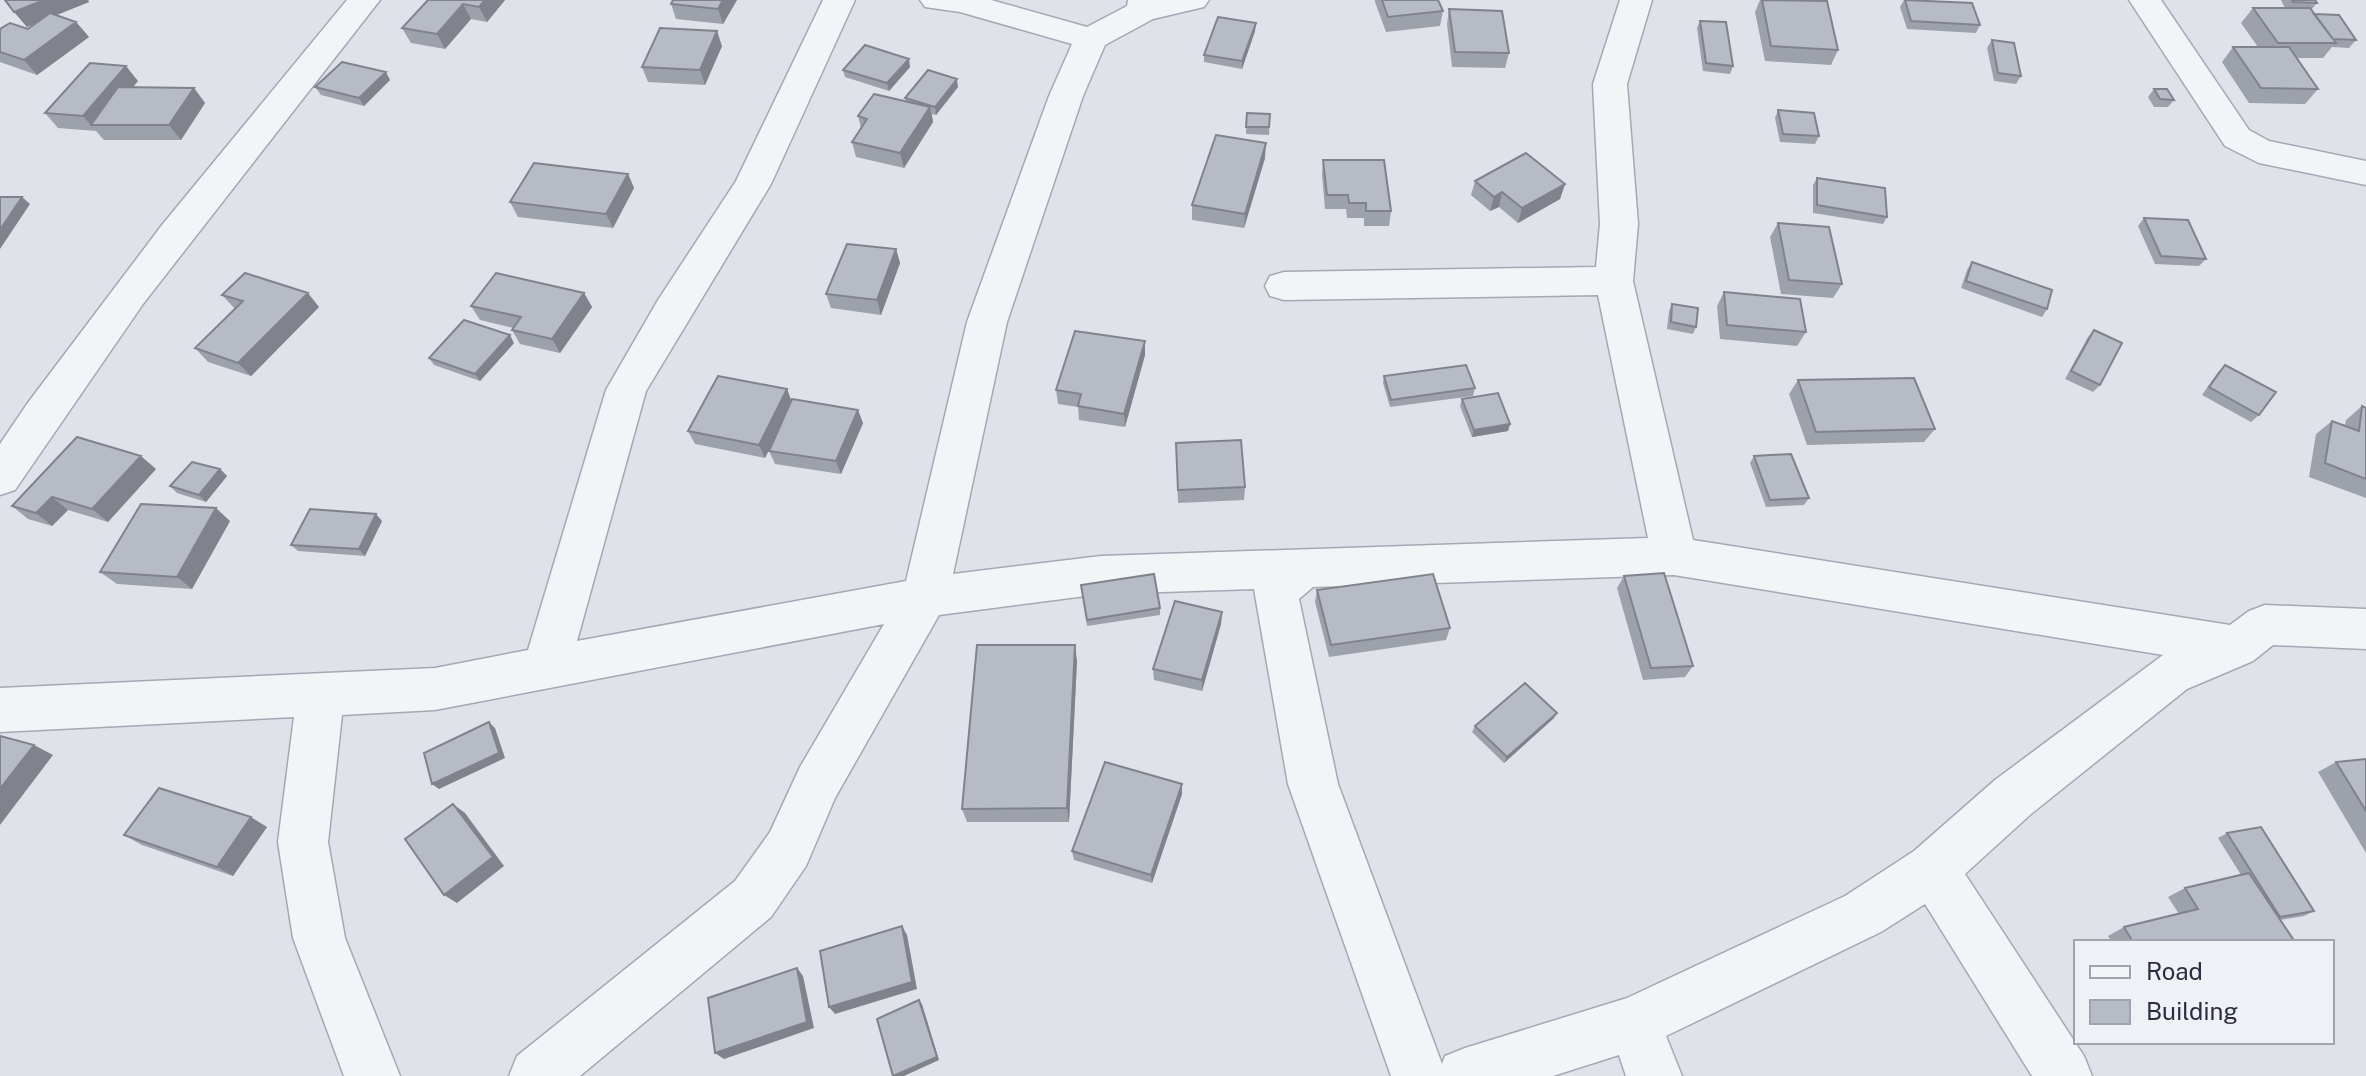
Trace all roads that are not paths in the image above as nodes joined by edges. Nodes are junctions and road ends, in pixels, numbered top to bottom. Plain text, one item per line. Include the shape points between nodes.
1 (364, 0) edge
2 (839, 0) edge
3 (936, 0) edge
4 (1193, 0) edge
5 (1636, 0) edge
6 (2145, 0) edge
7 (1144, 6) edge
8 (1091, 39) junction
9 (2366, 173) edge
10 (1614, 281) junction
11 (1284, 286) dead end
12 (0, 478) edge
13 (1674, 556) junction
14 (1303, 568) junction
15 (925, 597) junction
16 (2366, 629) edge
17 (2237, 647) junction
18 (547, 667) junction
19 (321, 695) junction
20 (0, 710) edge
21 (1932, 869) junction
22 (1634, 1023) junction
23 (372, 1076) edge
24 (537, 1076) edge
25 (1419, 1076) edge
26 (1465, 1076) edge
27 (1654, 1076) edge
28 (2064, 1076) edge

1 - 12 street via 225,169 71,370
2 - 18 street via 753,184 626,390
3 - 8 street via 962,2
4 - 7 street
5 - 10 street via 1610,84 1619,224
6 - 9 street via 2237,138 2259,151
7 - 8 street
8 - 15 street via 987,322
10 - 11 street
10 - 13 street
13 - 14 street
13 - 17 street
14 - 15 street via 1101,575
14 - 25 street via 1275,593 1313,784
15 - 18 street
15 - 24 street via 817,783 788,849 753,899
16 - 17 street via 2265,625
17 - 21 street via 2170,674 2013,797
18 - 19 street via 435,689
19 - 20 street
19 - 23 street via 303,842 319,938
21 - 22 street via 1863,914
21 - 28 street
22 - 26 street
22 - 27 street

